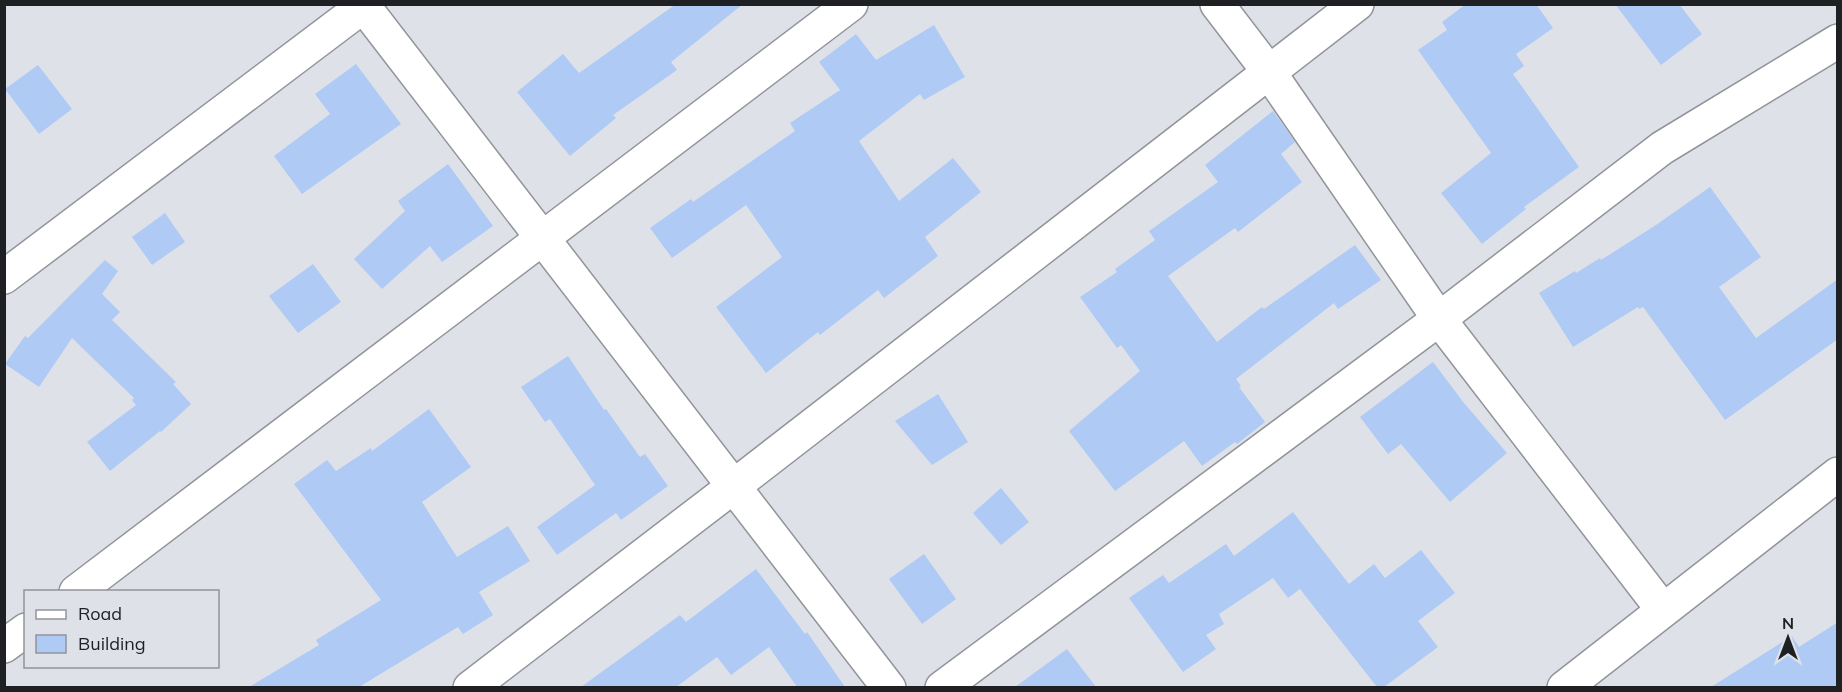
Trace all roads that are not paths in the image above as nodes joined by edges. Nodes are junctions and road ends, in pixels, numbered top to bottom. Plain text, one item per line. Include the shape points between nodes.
1 (851, 4) edge
2 (1217, 4) edge
3 (1357, 4) edge
4 (364, 5) edge
5 (1838, 41) edge
6 (1269, 72) junction
7 (543, 238) junction
8 (4, 277) edge
9 (1439, 319) junction
10 (1838, 474) edge
11 (734, 486) junction
12 (77, 590) edge
13 (1663, 610) junction
14 (24, 631) edge
15 (4, 646) edge
16 (470, 687) edge
17 (889, 687) edge
18 (942, 687) edge
19 (1564, 687) edge

1 - 7 street
2 - 6 street
3 - 6 street
4 - 7 street
4 - 8 street
5 - 9 street via 1662,148
6 - 9 street
6 - 11 street
7 - 11 street
7 - 12 street
9 - 13 street
9 - 18 street
10 - 13 street
11 - 16 street
11 - 17 street
13 - 19 street
14 - 15 street

